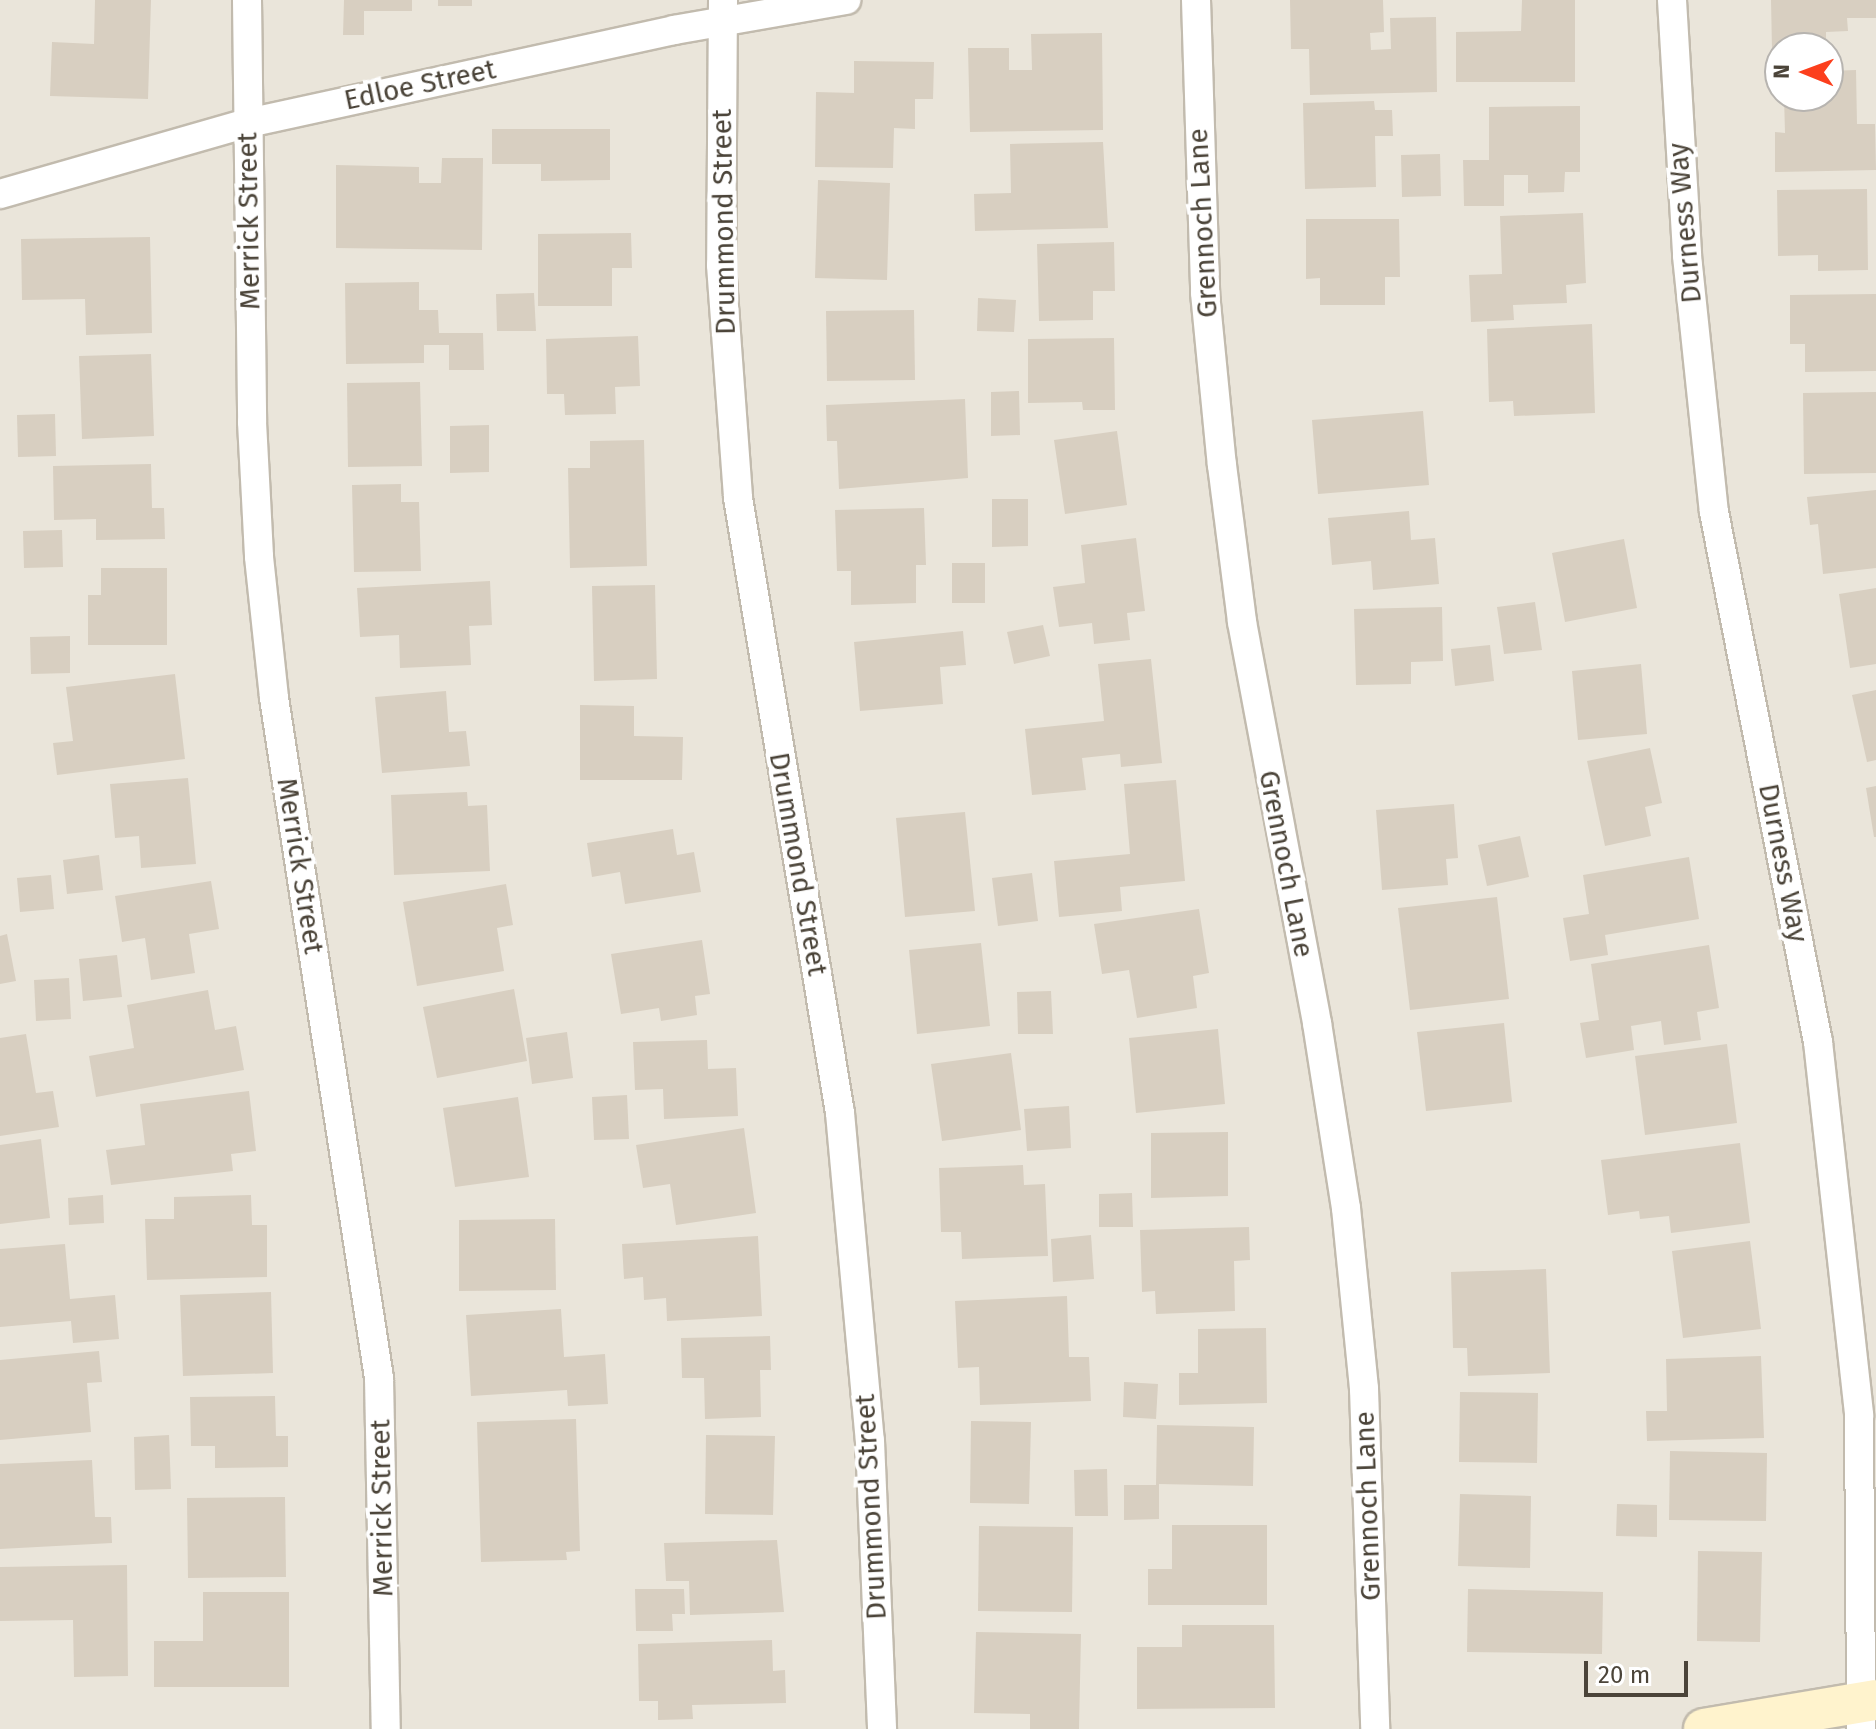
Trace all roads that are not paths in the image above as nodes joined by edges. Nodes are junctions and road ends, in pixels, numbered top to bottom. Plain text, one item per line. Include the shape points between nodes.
1 (247, 0) edge
2 (846, 0) edge
3 (1196, 0) edge
4 (1672, 0) edge
5 (723, 10) edge
6 (248, 123) junction
7 (0, 194) edge
8 (1866, 1711) edge
9 (386, 1729) edge
10 (882, 1729) edge
11 (1375, 1729) edge
12 (1704, 1729) edge

1 - 6 street, Merrick Street
2 - 5 street, Edloe Street
3 - 11 street, Grennoch Lane via 1205,293 1222,465 1247,651 1317,1023 1354,1283 1364,1389
4 - 8 street, Durness Way via 1687,256 1714,512 1820,1057 1859,1415
5 - 6 street, Edloe Street
5 - 10 street, Drummond Street via 721,265 738,498 840,1113 870,1441
6 - 7 street, Edloe Street
6 - 9 street, Merrick Street via 259,557 274,698 379,1378
8 - 12 street

